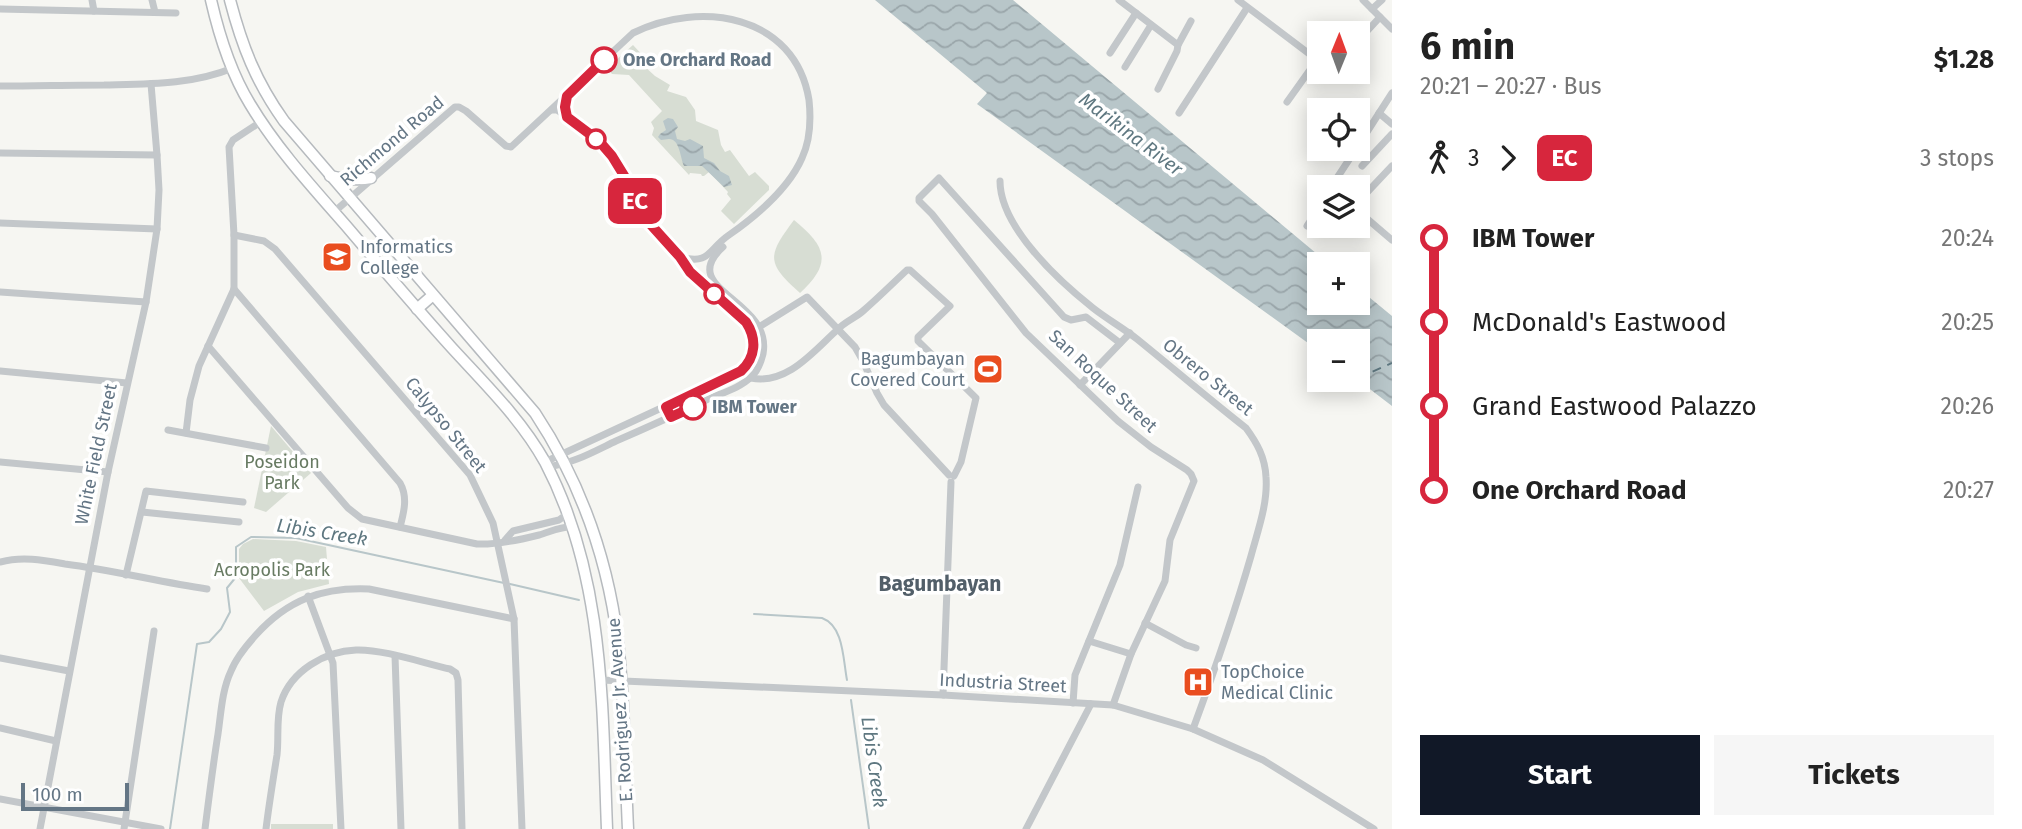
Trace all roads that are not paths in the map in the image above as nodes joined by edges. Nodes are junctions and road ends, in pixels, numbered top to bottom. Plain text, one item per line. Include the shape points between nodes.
1 (26, 0) edge
2 (92, 0) edge
3 (152, 0) edge
4 (211, 0) edge
5 (230, 0) edge
6 (1119, 0) edge
7 (1238, 0) edge
8 (1363, 0) edge
9 (1381, 0) edge
10 (1247, 8) junction
11 (0, 9) edge
12 (26, 9) junction
13 (1372, 9) junction
14 (674, 10) dead end
15 (94, 11) junction
16 (155, 12) junction
17 (176, 13) dead end
18 (741, 13) dead end
19 (1136, 13) junction
20 (1380, 18) junction
21 (1191, 21) dead end
22 (1151, 25) junction
23 (1370, 28) edge
24 (1392, 29) edge
25 (1178, 45) junction
26 (1110, 53) dead end
27 (1307, 53) edge
28 (1125, 67) dead end
29 (233, 68) junction
30 (1307, 76) edge
31 (151, 84) junction
32 (0, 86) edge
33 (1157, 89) dead end
34 (1391, 95) edge
35 (567, 96) junction
36 (1287, 102) dead end
37 (552, 110) junction
38 (1179, 113) dead end
39 (1379, 113) junction
40 (567, 117) junction
41 (262, 121) junction
42 (1392, 124) edge
43 (1370, 127) edge
44 (1392, 134) edge
45 (0, 153) edge
46 (157, 155) junction
47 (1362, 166) dead end
48 (1392, 166) edge
49 (329, 175) junction
50 (371, 177) junction
51 (1000, 181) dead end
52 (1370, 189) edge
53 (348, 198) junction
54 (334, 212) junction
55 (1370, 221) edge
56 (0, 223) edge
57 (157, 229) junction
58 (737, 231) junction
59 (234, 235) junction
60 (1392, 240) edge
61 (680, 257) junction
62 (709, 276) junction
63 (694, 277) junction
64 (234, 289) junction
65 (0, 292) edge
66 (433, 295) junction
67 (146, 302) junction
68 (417, 309) junction
69 (759, 327) junction
70 (837, 329) junction
71 (1130, 333) junction
72 (1120, 343) junction
73 (208, 346) junction
74 (747, 365) junction
75 (0, 372) edge
76 (751, 378) junction
77 (127, 383) junction
78 (1080, 385) junction
79 (666, 407) junction
80 (671, 417) junction
81 (624, 426) junction
82 (168, 430) dead end
83 (186, 433) junction
84 (629, 436) junction
85 (266, 448) dead end
86 (567, 460) junction
87 (0, 461) edge
88 (546, 465) junction
89 (108, 472) junction
90 (951, 478) junction
91 (1138, 487) dead end
92 (243, 502) dead end
93 (142, 512) junction
94 (567, 514) junction
95 (239, 522) dead end
96 (400, 527) junction
97 (572, 527) junction
98 (502, 543) junction
99 (0, 562) edge
100 (90, 567) junction
101 (125, 575) junction
102 (206, 589) dead end
103 (308, 597) junction
104 (513, 620) junction
105 (1145, 623) junction
106 (154, 631) dead end
107 (1089, 640) junction
108 (1196, 648) dead end
109 (1131, 654) junction
110 (330, 655) junction
111 (395, 656) junction
112 (0, 658) edge
113 (69, 671) junction
114 (601, 680) junction
115 (621, 681) junction
116 (943, 695) junction
117 (1073, 703) junction
118 (1091, 704) junction
119 (1113, 705) junction
120 (0, 728) edge
121 (1193, 729) junction
122 (56, 741) junction
123 (0, 799) edge
124 (44, 806) junction
125 (124, 825) edge
126 (40, 829) edge
127 (161, 829) edge
128 (205, 829) edge
129 (266, 829) edge
130 (341, 829) edge
131 (401, 829) edge
132 (462, 829) edge
133 (522, 829) edge
134 (607, 829) edge
135 (628, 829) edge
136 (1026, 829) edge
137 (1374, 829) edge

1 - 12 street
2 - 15 street
3 - 16 street
4 - 29 main road, E. Rodriguez Jr. Avenue
5 - 49 main road, E. Rodriguez Jr. Avenue via 244,50 268,99
6 - 19 street
7 - 10 street
8 - 13 street
9 - 13 street
10 - 27 street
10 - 38 street
11 - 12 street
12 - 15 street
13 - 20 street
14 - 35 street, Richmond Road via 633,33
15 - 16 street
16 - 17 street
18 - 58 street via 770,32 792,56 803,78 810,117 806,148 794,173
19 - 22 street
19 - 26 street
20 - 23 street
20 - 24 street
21 - 25 street
22 - 25 street
22 - 28 street
25 - 33 street
29 - 31 street via 191,81
29 - 41 main road, E. Rodriguez Jr. Avenue
30 - 36 street
31 - 32 street
31 - 46 street, White Field Street
34 - 39 street
35 - 37 street, Richmond Road
35 - 40 street
37 - 40 street
37 - 50 street, Richmond Road via 511,147 455,107
39 - 42 street
39 - 43 street
40 - 61 street via 612,156 643,216
41 - 54 main road, E. Rodriguez Jr. Avenue
41 - 59 street via 229,147
44 - 47 street
45 - 46 street
46 - 57 street, White Field Street
48 - 52 street
49 - 50 main road via 344,180
49 - 53 main road, E. Rodriguez Jr. Avenue
50 - 53 street, Richmond Road
51 - 71 street, Obrero Street via 1010,218 1040,259 1093,308
53 - 54 street, Richmond Road
53 - 66 main road, E. Rodriguez Jr. Avenue
54 - 68 main road, E. Rodriguez Jr. Avenue
55 - 60 street
56 - 57 street
57 - 67 street, White Field Street
58 - 61 street via 703,259
58 - 62 street via 713,257
59 - 64 street
59 - 98 street, Calypso Street via 264,241 275,249 470,475
61 - 63 street
62 - 63 street
62 - 69 street
63 - 74 street via 751,330 754,350
64 - 73 street
64 - 96 street via 400,483 405,500
65 - 67 street
66 - 68 main road
66 - 86 main road, E. Rodriguez Jr. Avenue via 535,412
67 - 77 street, White Field Street
68 - 88 main road, E. Rodriguez Jr. Avenue via 523,428
69 - 70 street via 807,297
69 - 76 street via 763,354
70 - 76 street via 781,375
70 - 90 street via 855,347 884,405
70 - 90 street via 909,269 950,306 917,339 976,398 961,462
71 - 72 street
71 - 121 street, Obrero Street via 1246,428 1264,465 1265,503 1260,522 1234,615
72 - 78 street
72 - 78 street, San Roque Street via 1086,317 1064,317 939,178 919,198 1026,333
73 - 83 street via 190,400
73 - 96 street via 355,514
74 - 76 street
74 - 79 street
75 - 77 street
76 - 80 street
77 - 89 street, White Field Street
78 - 105 street, San Roque Street via 1118,421 1187,470 1194,481 1170,540 1165,581
79 - 80 street
79 - 81 street
80 - 84 street
81 - 84 street
81 - 86 street
82 - 83 street
83 - 85 street
84 - 86 street
86 - 88 street
86 - 115 main road, E. Rodriguez Jr. Avenue via 611,600
87 - 89 street
88 - 94 main road, E. Rodriguez Jr. Avenue
89 - 100 street, White Field Street
90 - 116 street
91 - 107 street via 1120,565
92 - 93 street via 148,490
93 - 95 street
93 - 101 street
94 - 97 main road, E. Rodriguez Jr. Avenue
94 - 98 street via 513,531
96 - 98 street via 477,544
97 - 98 street
97 - 114 main road, E. Rodriguez Jr. Avenue via 593,607
98 - 104 street, Calypso Street
99 - 100 street via 22,558
100 - 101 street
100 - 113 street, White Field Street
101 - 102 street
103 - 104 street via 346,588 369,589
103 - 110 street
103 - 128 street via 264,625 231,671 222,698
104 - 133 street, Calypso Street
105 - 108 street
105 - 109 street, San Roque Street
106 - 125 street
107 - 109 street
107 - 117 street via 1075,675
109 - 119 street, San Roque Street
110 - 111 street via 358,649
110 - 129 street via 299,674 282,701
110 - 130 street
111 - 131 street
111 - 132 street via 456,673
112 - 113 street
113 - 122 street, White Field Street
114 - 115 street, Industria Street
114 - 134 main road, E. Rodriguez Jr. Avenue
115 - 116 street, Industria Street
115 - 135 main road, E. Rodriguez Jr. Avenue
116 - 117 street, Industria Street
117 - 118 street, Industria Street
118 - 119 street, Industria Street
118 - 136 street
119 - 121 street, Industria Street
120 - 122 street
121 - 137 street, Industria Street via 1263,760
122 - 124 street, White Field Street
123 - 124 street
124 - 125 street
124 - 126 street, White Field Street
125 - 127 street

